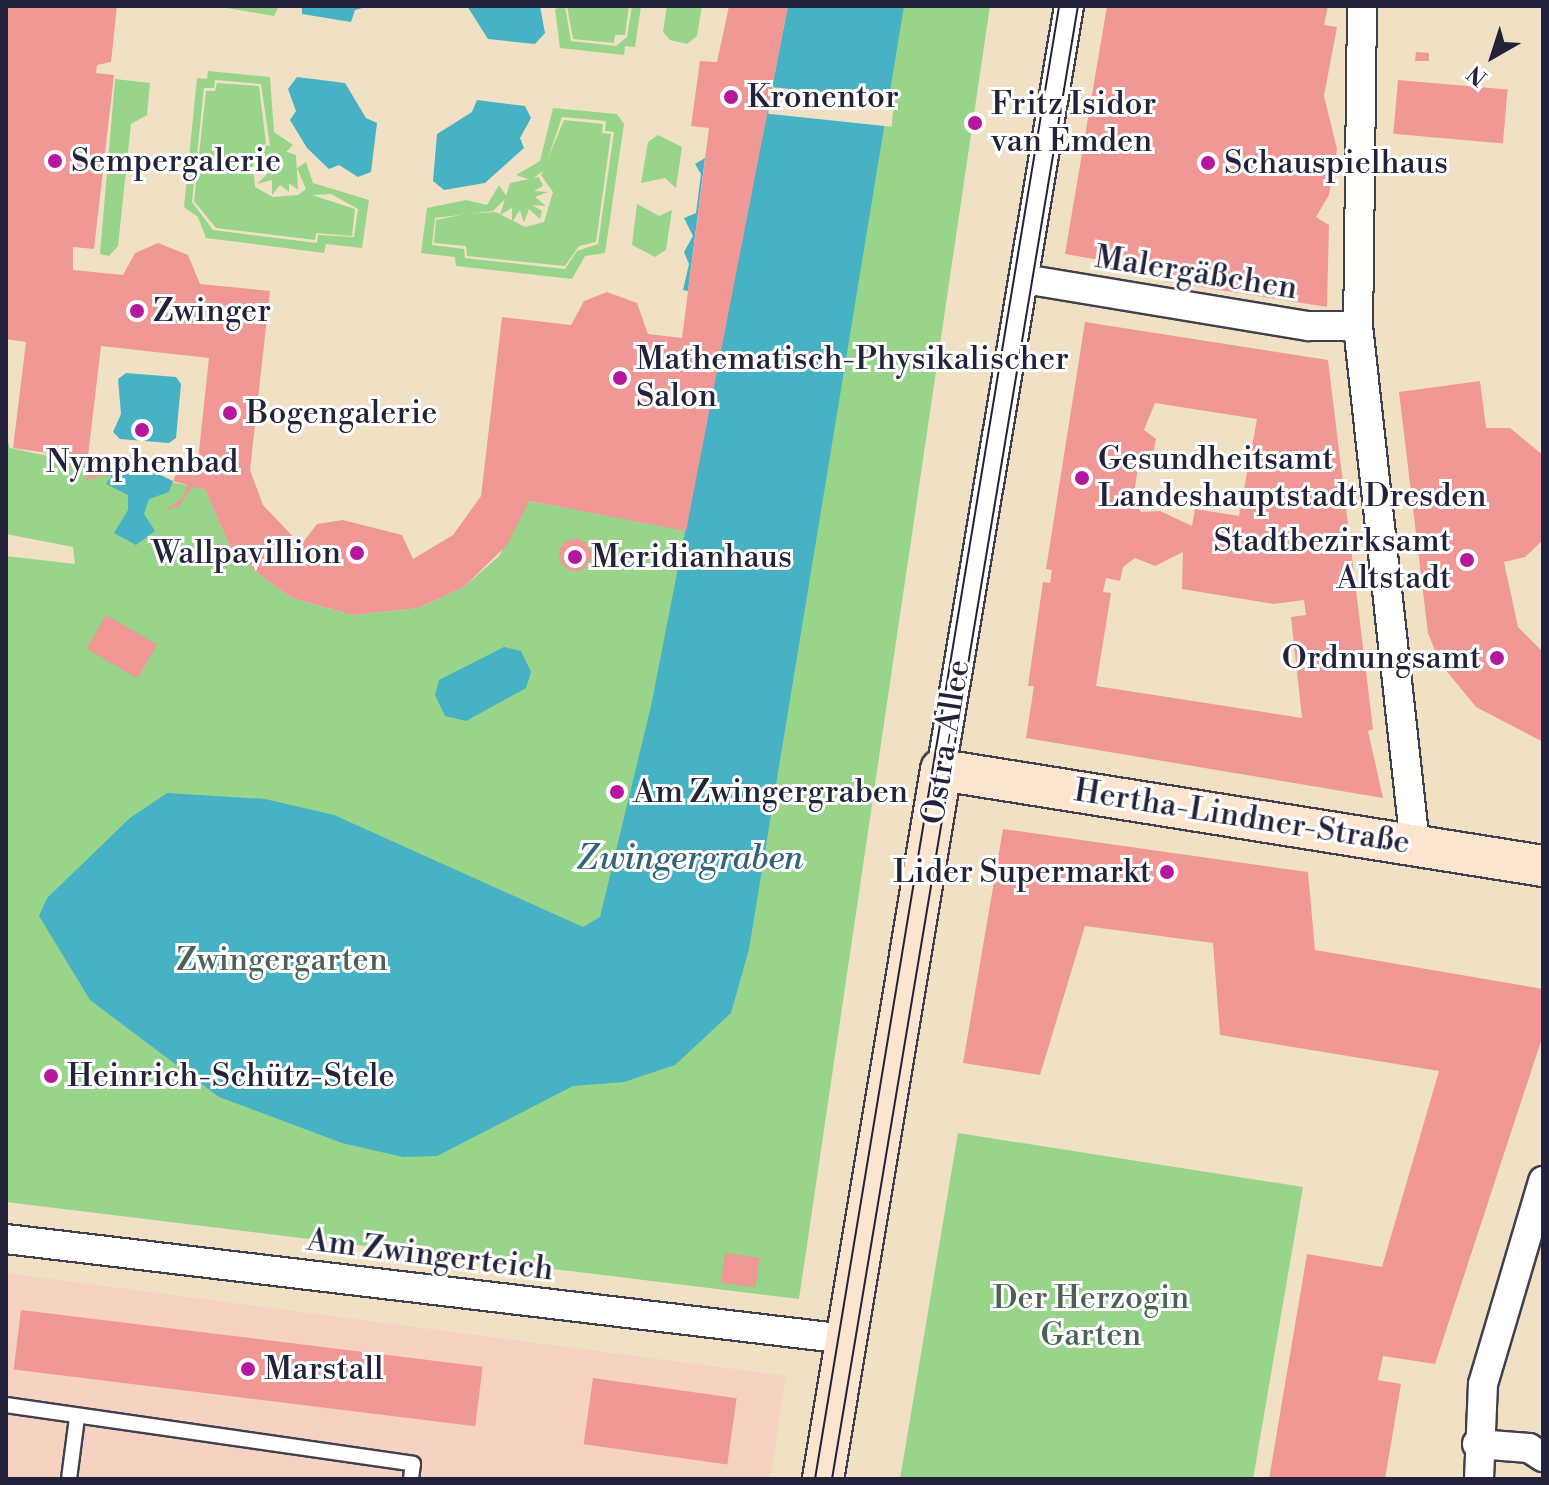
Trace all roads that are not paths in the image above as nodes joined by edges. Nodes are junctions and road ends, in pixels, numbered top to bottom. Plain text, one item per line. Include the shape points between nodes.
1 (1069, 6) edge
2 (1362, 6) edge
3 (1024, 279) junction
4 (1358, 326) junction
5 (941, 770) junction
6 (1415, 845) junction
7 (1543, 866) edge
8 (1543, 1181) edge
9 (6, 1239) edge
10 (846, 1339) junction
11 (6, 1405) edge
12 (77, 1417) junction
13 (1477, 1444) junction
14 (1543, 1457) edge
15 (69, 1479) edge
16 (411, 1479) edge
17 (823, 1479) edge
18 (1479, 1479) edge

1 - 3 street, Ostra-Allee
2 - 4 street
3 - 4 street, Malergäßchen via 1309,326
3 - 5 street, Ostra-Allee
4 - 6 street
5 - 6 street, Hertha-Lindner-Straße
5 - 10 street, Ostra-Allee
6 - 7 street, Hertha-Lindner-Straße
8 - 13 street via 1483,1384
9 - 10 street, Am Zwingerteich
10 - 17 street, Ostra-Allee
11 - 12 lane
12 - 15 lane
12 - 16 lane via 413,1464
13 - 14 street via 1529,1448
13 - 18 street

